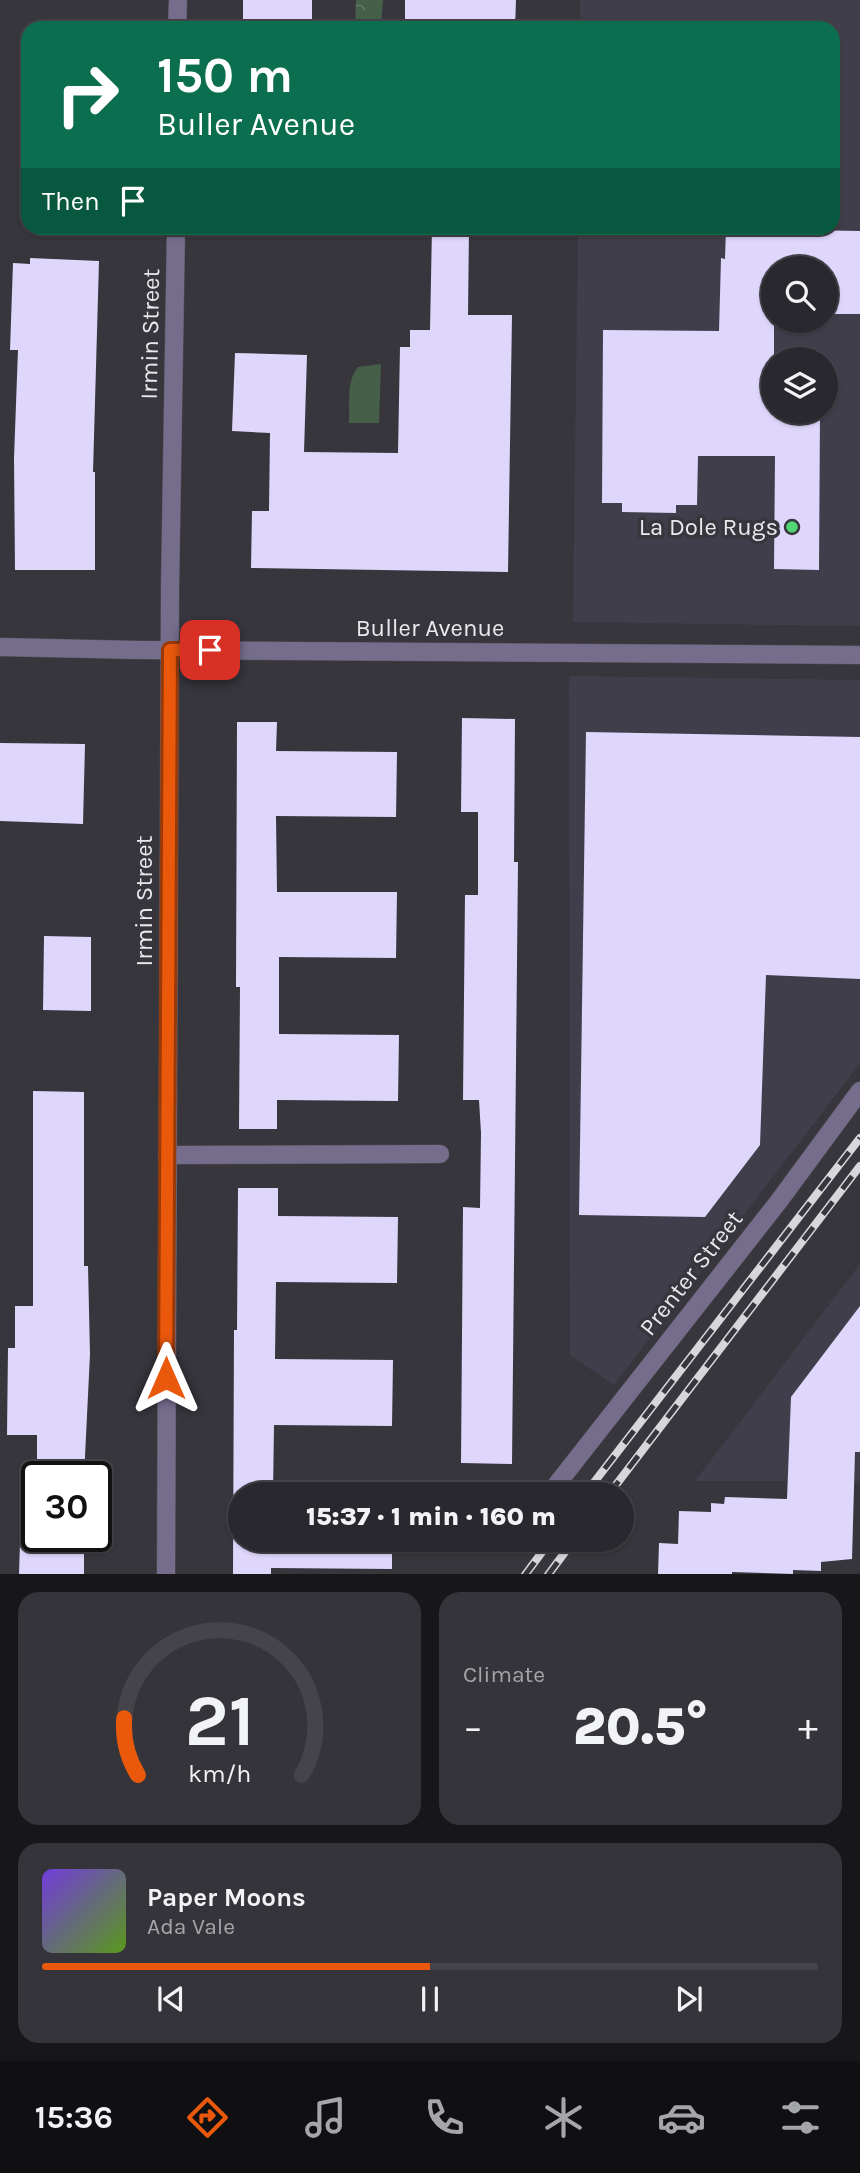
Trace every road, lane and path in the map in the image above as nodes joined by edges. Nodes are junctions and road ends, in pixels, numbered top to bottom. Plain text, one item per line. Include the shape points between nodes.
1 (178, 0) edge
2 (177, 21) edge
3 (176, 235) edge
4 (0, 647) edge
5 (170, 650) junction
6 (860, 654) edge
7 (860, 1091) edge
8 (440, 1154) dead end
9 (167, 1155) junction
10 (559, 1482) edge
11 (166, 1574) edge

1 - 2 street
3 - 5 street, Irmin Street
4 - 5 street, Buller Avenue
5 - 6 street, Buller Avenue
5 - 9 street, Irmin Street
7 - 10 street, Prenter Street
8 - 9 street
9 - 11 street, Irmin Street

